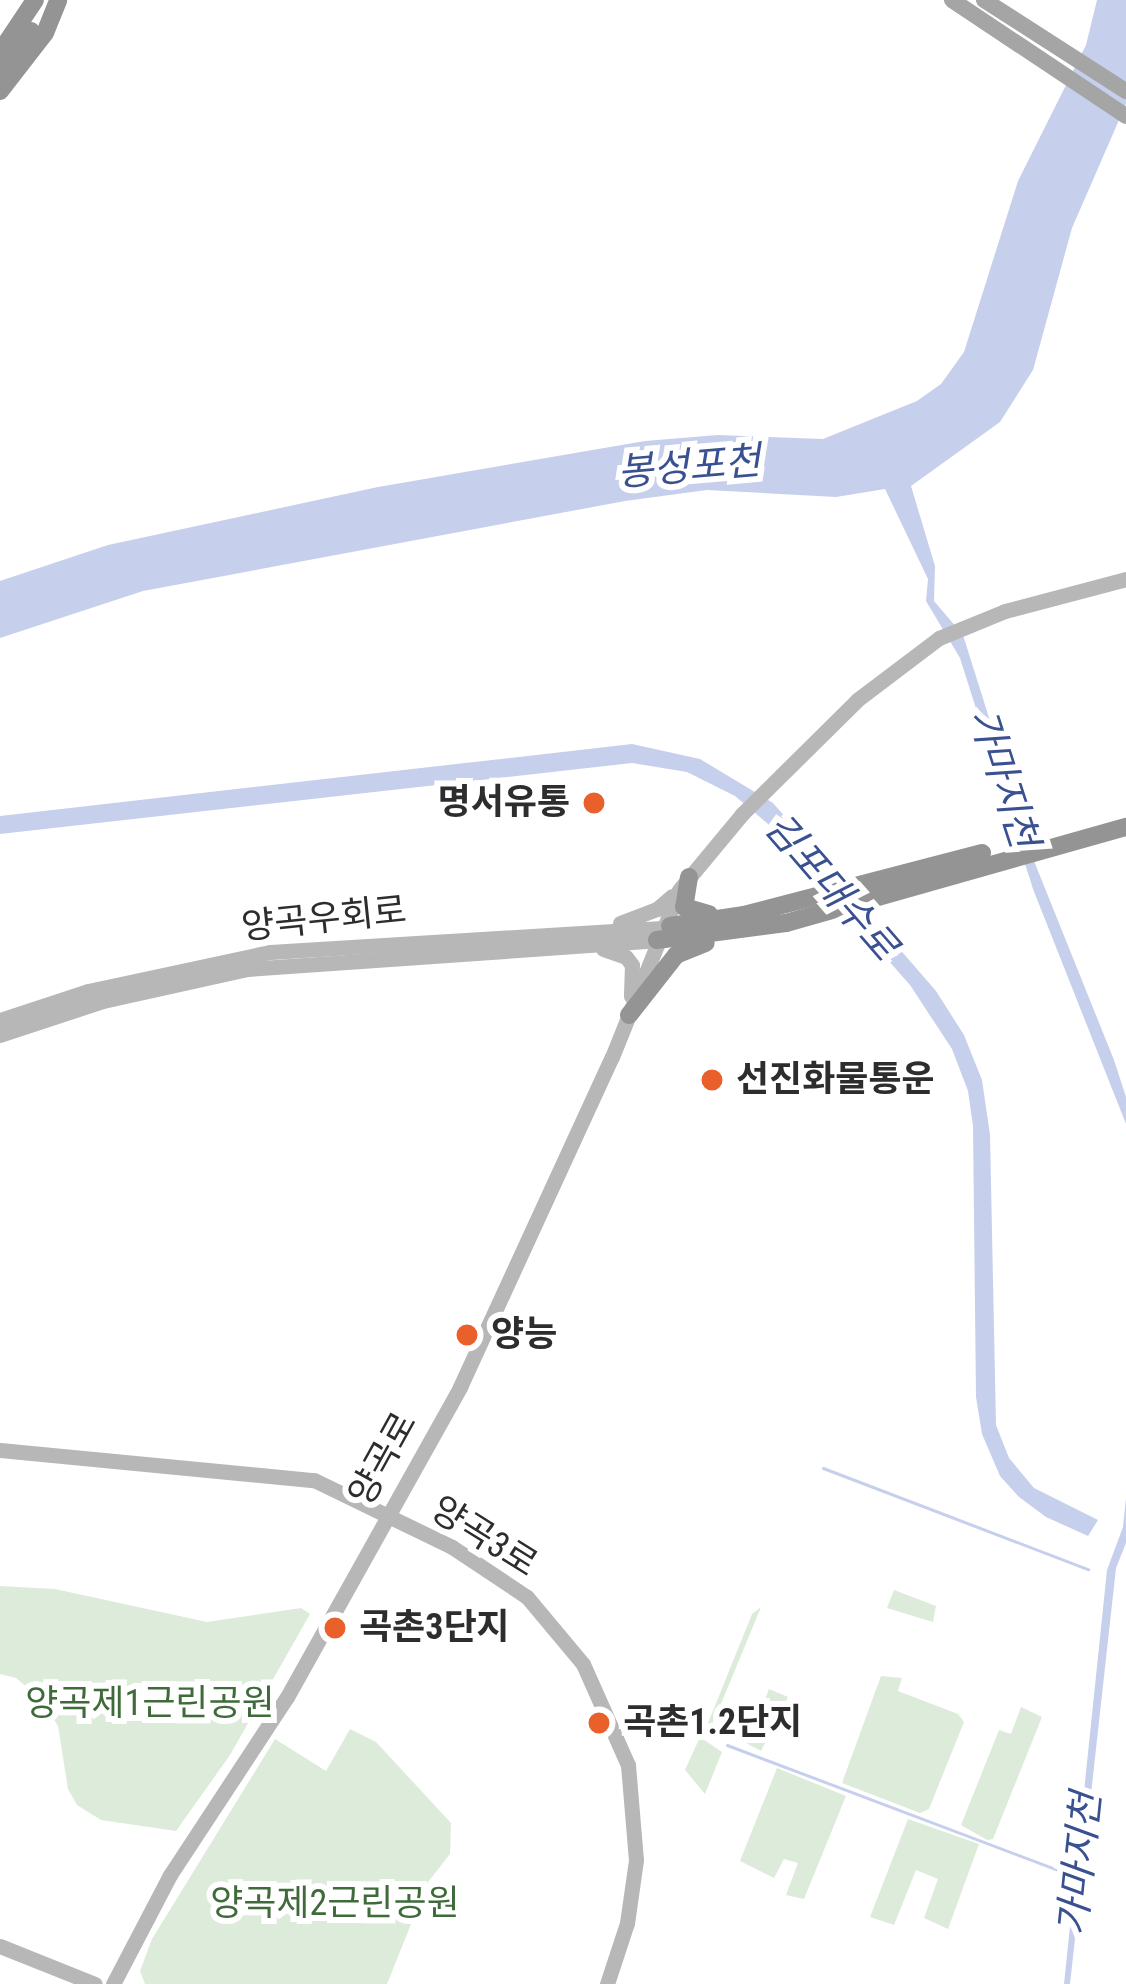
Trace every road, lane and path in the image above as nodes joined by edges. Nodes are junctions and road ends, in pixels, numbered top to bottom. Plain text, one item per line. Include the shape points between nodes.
1 (32, 0) edge
2 (57, 0) edge
3 (952, 0) edge
4 (984, 0) edge
5 (0, 29) edge
6 (0, 41) edge
7 (1047, 51) junction
8 (0, 53) edge
9 (0, 69) edge
10 (0, 80) edge
11 (0, 91) edge
12 (1126, 91) edge
13 (1126, 116) edge
14 (1126, 579) edge
15 (1126, 817) edge
16 (1126, 827) edge
17 (1048, 841) junction
18 (684, 884) junction
19 (810, 908) junction
20 (744, 915) junction
21 (786, 923) junction
22 (593, 930) junction
23 (659, 934) junction
24 (564, 946) junction
25 (629, 1016) junction
26 (0, 1020) edge
27 (0, 1035) edge
28 (0, 1450) edge
29 (390, 1514) junction
30 (0, 1946) edge
31 (94, 1984) edge
32 (113, 1984) edge
33 (607, 1984) edge

1 - 5 highway
1 - 6 highway
1 - 8 highway
2 - 9 highway
2 - 10 highway
2 - 11 highway via 45,33
3 - 7 main road
4 - 7 main road
7 - 12 main road
7 - 13 main road
14 - 18 street via 939,638 857,700
15 - 17 highway
16 - 17 highway
17 - 19 highway
18 - 20 highway via 688,912
18 - 22 street via 657,909
18 - 23 street, 양곡로
19 - 20 highway
19 - 21 highway
20 - 23 highway
21 - 23 highway
21 - 25 highway via 676,955
22 - 23 street, 양곡우회로
22 - 26 street, 양곡우회로 via 269,952 88,991
23 - 24 street, 양곡우회로
23 - 25 street, 양곡로
24 - 25 street via 626,957
24 - 27 street, 양곡우회로 via 247,969 104,1001
25 - 29 street, 양곡로 via 460,1387
28 - 29 street, 양곡3로 via 302,1477
29 - 32 street, 양곡로 via 287,1697 170,1875
29 - 33 street, 양곡3로 via 527,1598 571,1646 613,1720 637,1837 628,1923
30 - 31 street

